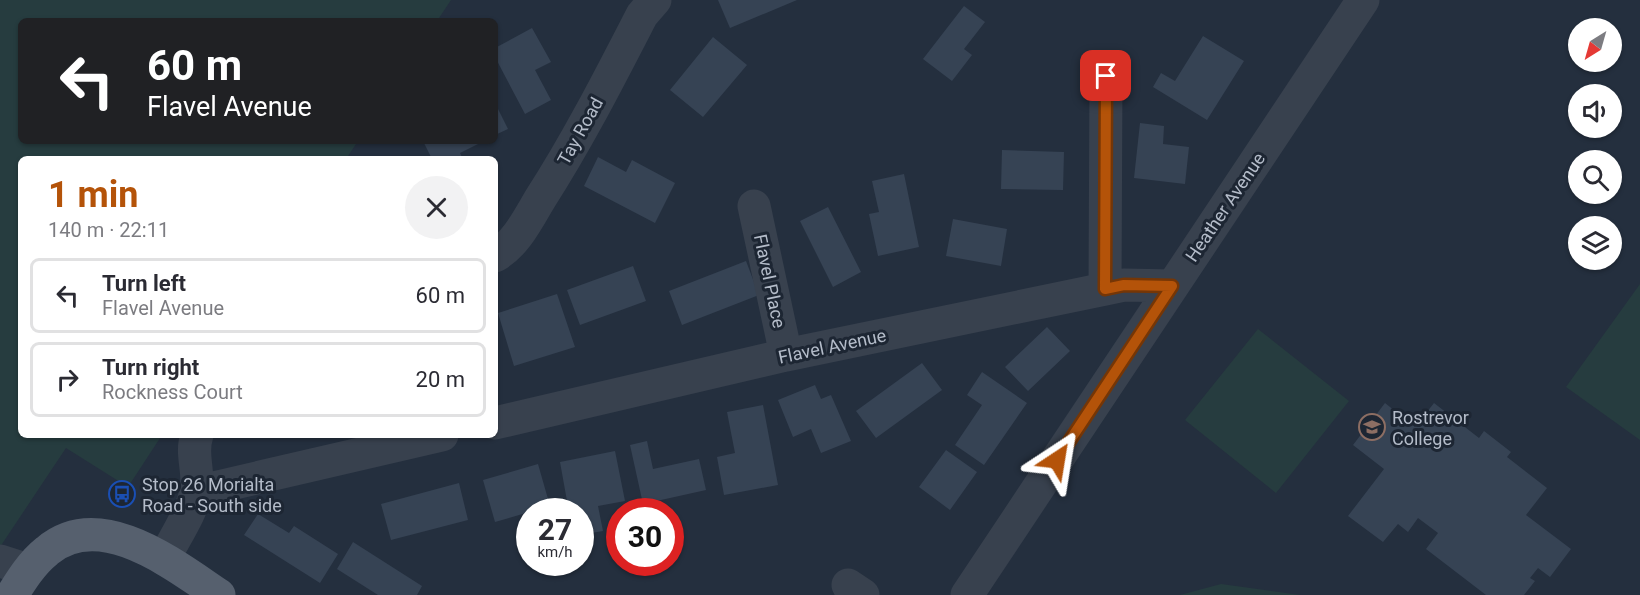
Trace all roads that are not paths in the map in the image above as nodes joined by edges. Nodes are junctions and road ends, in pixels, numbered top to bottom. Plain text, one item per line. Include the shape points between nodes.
1 (655, 0) edge
2 (1363, 0) edge
3 (1106, 76) dead end
4 (754, 206) dead end
5 (498, 254) edge
6 (1172, 286) junction
7 (1105, 289) junction
8 (786, 355) junction
9 (498, 422) edge
10 (196, 438) edge
11 (429, 438) edge
12 (196, 492) junction
13 (164, 559) junction
14 (14, 576) edge
15 (219, 595) edge
16 (967, 595) edge

1 - 5 street, Tay Road via 642,15 581,133 544,194 513,241
2 - 6 street, Heather Avenue
3 - 7 street
4 - 8 street, Flavel Place
6 - 7 street, Flavel Avenue via 1124,285
6 - 16 street, Heather Avenue
7 - 8 street, Flavel Avenue
8 - 9 street, Flavel Avenue
10 - 12 street
11 - 12 street
12 - 13 street
13 - 14 main road via 140,545 84,535 61,542
13 - 15 main road

